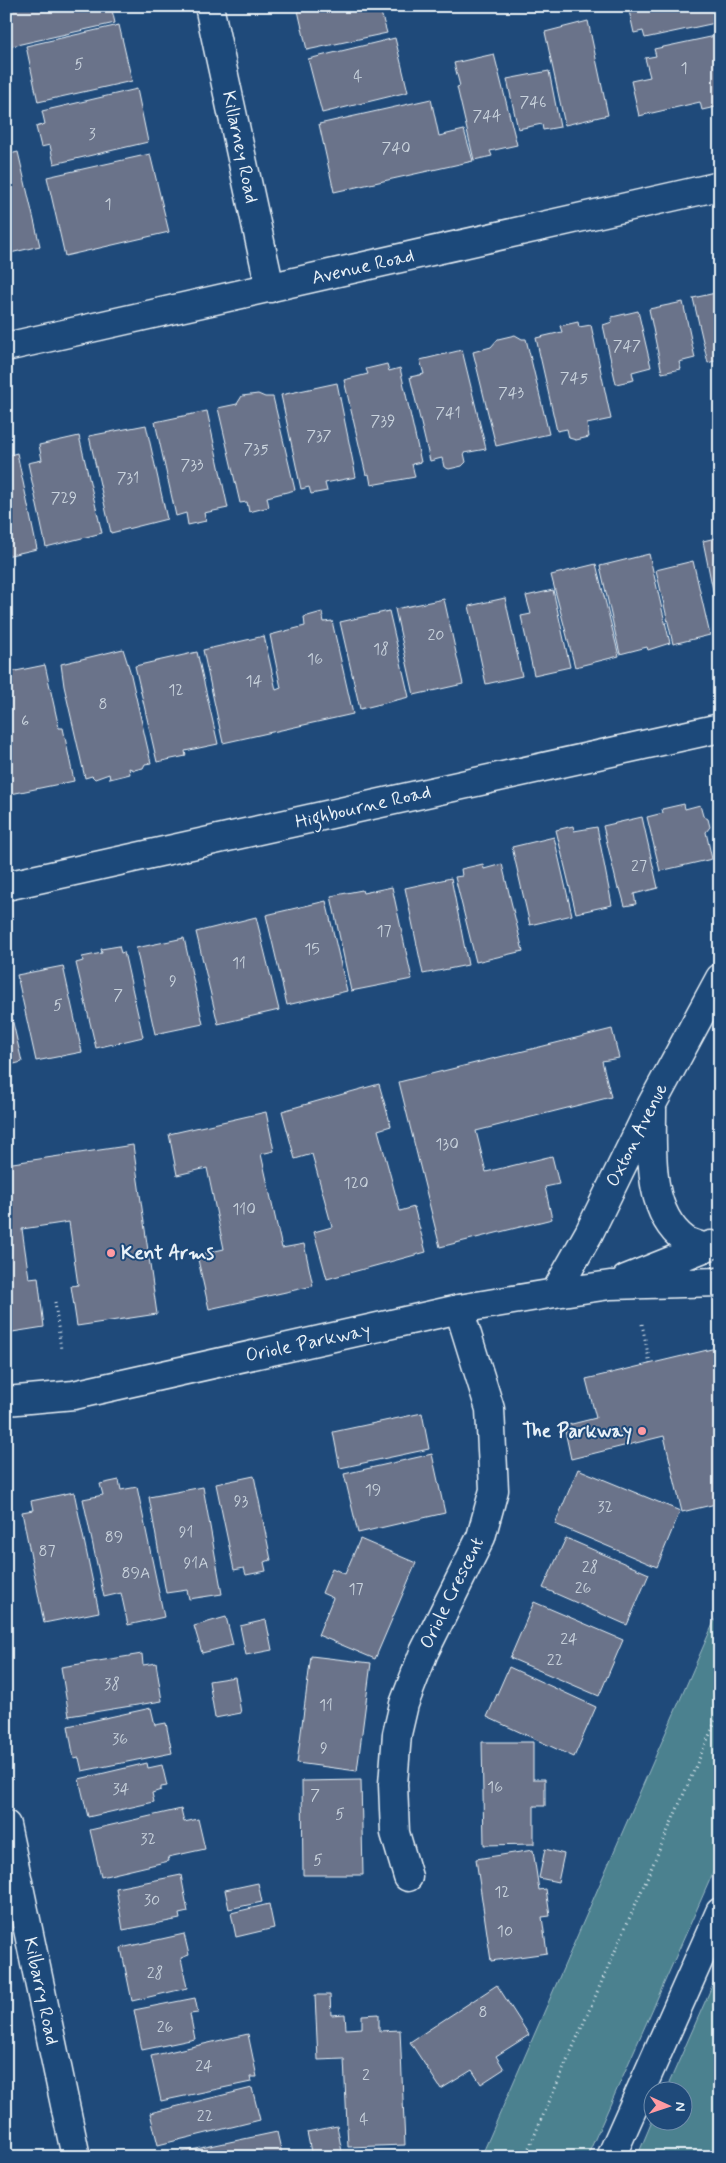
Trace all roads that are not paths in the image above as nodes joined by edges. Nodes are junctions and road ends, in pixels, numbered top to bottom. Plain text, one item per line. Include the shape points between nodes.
1 (209, 6) edge
2 (720, 186) edge
3 (270, 288) junction
4 (6, 347) edge
5 (720, 728) edge
6 (6, 886) edge
7 (720, 978) edge
8 (652, 1104) junction
9 (711, 1245) edge
10 (720, 1282) edge
11 (610, 1285) junction
12 (555, 1293) junction
13 (459, 1309) junction
14 (6, 1401) edge
15 (6, 1825) edge
16 (408, 1877) dead end
17 (720, 1912) edge
18 (76, 2157) edge
19 (611, 2157) edge

1 - 3 street, Killarney Road
2 - 3 street, Avenue Road
3 - 4 street, Avenue Road
5 - 6 street, Highbourne Road
7 - 8 street, Oxton Avenue
8 - 9 street via 656,1190 663,1211 685,1240
8 - 12 street, Oxton Avenue via 589,1233
9 - 11 street, Oriole Parkway
10 - 11 street, Oriole Parkway
11 - 12 street, Oriole Parkway
12 - 13 street, Oriole Parkway
13 - 14 street, Oriole Parkway via 74,1395
13 - 16 street, Oriole Crescent via 490,1409 494,1490 481,1537 424,1652 404,1704 397,1734 393,1784 395,1833
15 - 18 street, Kilbarry Road
17 - 19 street

